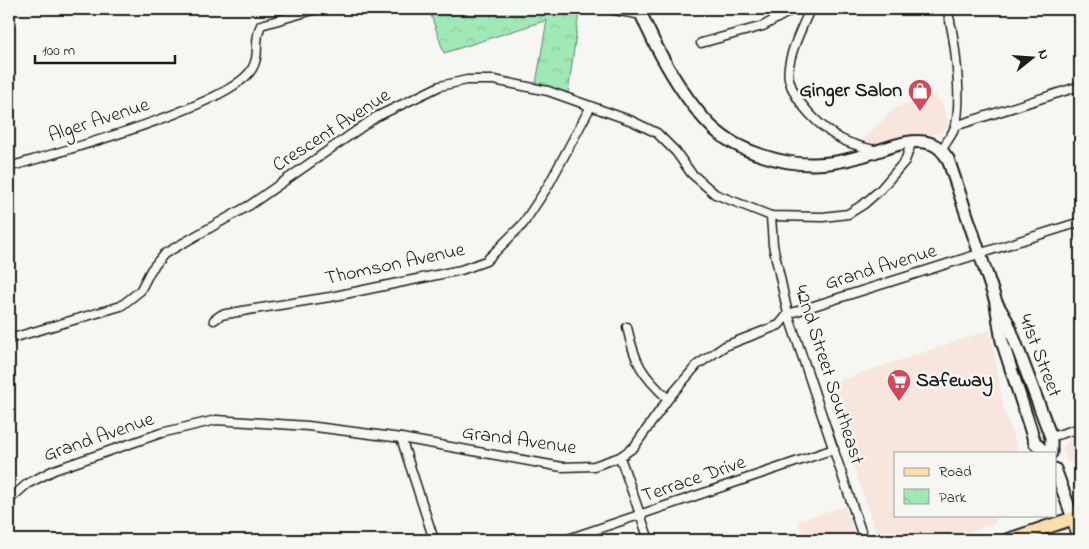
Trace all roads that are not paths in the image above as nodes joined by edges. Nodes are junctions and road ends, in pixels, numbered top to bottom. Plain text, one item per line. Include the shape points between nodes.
1 (317, 9) edge
2 (609, 9) edge
3 (794, 9) edge
4 (810, 9) edge
5 (947, 9) edge
6 (641, 12) edge
7 (701, 43) dead end
8 (1080, 86) edge
9 (591, 106) junction
10 (955, 126) junction
11 (912, 141) junction
12 (880, 151) junction
13 (941, 151) junction
14 (9, 167) edge
15 (771, 216) junction
16 (1080, 222) edge
17 (982, 254) junction
18 (996, 302) junction
19 (788, 314) junction
20 (214, 320) dead end
21 (628, 326) dead end
22 (9, 339) edge
23 (1029, 380) junction
24 (1017, 385) junction
25 (668, 399) junction
26 (1080, 428) edge
27 (401, 438) junction
28 (1051, 438) junction
29 (834, 449) junction
30 (1045, 452) edge
31 (1051, 452) edge
32 (620, 458) junction
33 (1056, 471) edge
34 (12, 497) edge
35 (640, 515) junction
36 (1076, 517) edge
37 (434, 540) edge
38 (565, 540) edge
39 (649, 540) edge
40 (864, 540) edge
41 (1008, 540) edge
42 (1079, 540) edge

1 - 14 street, Alger Avenue via 261,25 255,37 257,57 252,70 235,86 200,105
2 - 6 street
3 - 7 street via 763,26
4 - 12 street via 791,60 789,78 796,94 831,133 842,140
5 - 10 street via 957,84
6 - 12 main road via 689,99 716,131 739,145 792,164 832,162
8 - 10 street
9 - 15 street, Crescent Avenue via 657,133 691,173 715,194
9 - 20 street, Thomson Avenue via 524,224 486,261 461,270 248,310
9 - 22 street, Crescent Avenue via 548,91 494,80 467,80 440,86 376,118 250,204 164,254 140,291 122,306
10 - 13 street
11 - 12 main road
11 - 13 main road via 933,144
11 - 15 street, Crescent Avenue via 905,160 880,190 848,214 814,218
13 - 17 main road, 41st Street via 948,159
15 - 19 street, 42nd Street Southeast via 773,245
16 - 17 street, Grand Avenue
17 - 18 main road, 41st Street
17 - 19 street, Grand Avenue
18 - 23 main road, 41st Street via 1008,323
18 - 24 main road, 41st Street via 998,325
19 - 25 street, Grand Avenue via 778,324 725,346 697,365
19 - 29 street, 42nd Street Southeast
21 - 25 street via 633,352 645,378
23 - 24 main road
23 - 28 main road, 41st Street
24 - 30 main road, 41st Street via 1035,442
25 - 32 street, Grand Avenue via 634,447
26 - 28 street
27 - 32 street, Grand Avenue via 562,467 594,466
27 - 34 street, Grand Avenue via 308,426 216,420 89,456 42,475
27 - 37 street
28 - 31 main road, 41st Street
29 - 35 street, Terrace Drive
29 - 40 street, 42nd Street Southeast
32 - 35 street
33 - 36 main road
35 - 38 street, Terrace Drive
35 - 39 street
36 - 41 main road
36 - 42 main road

